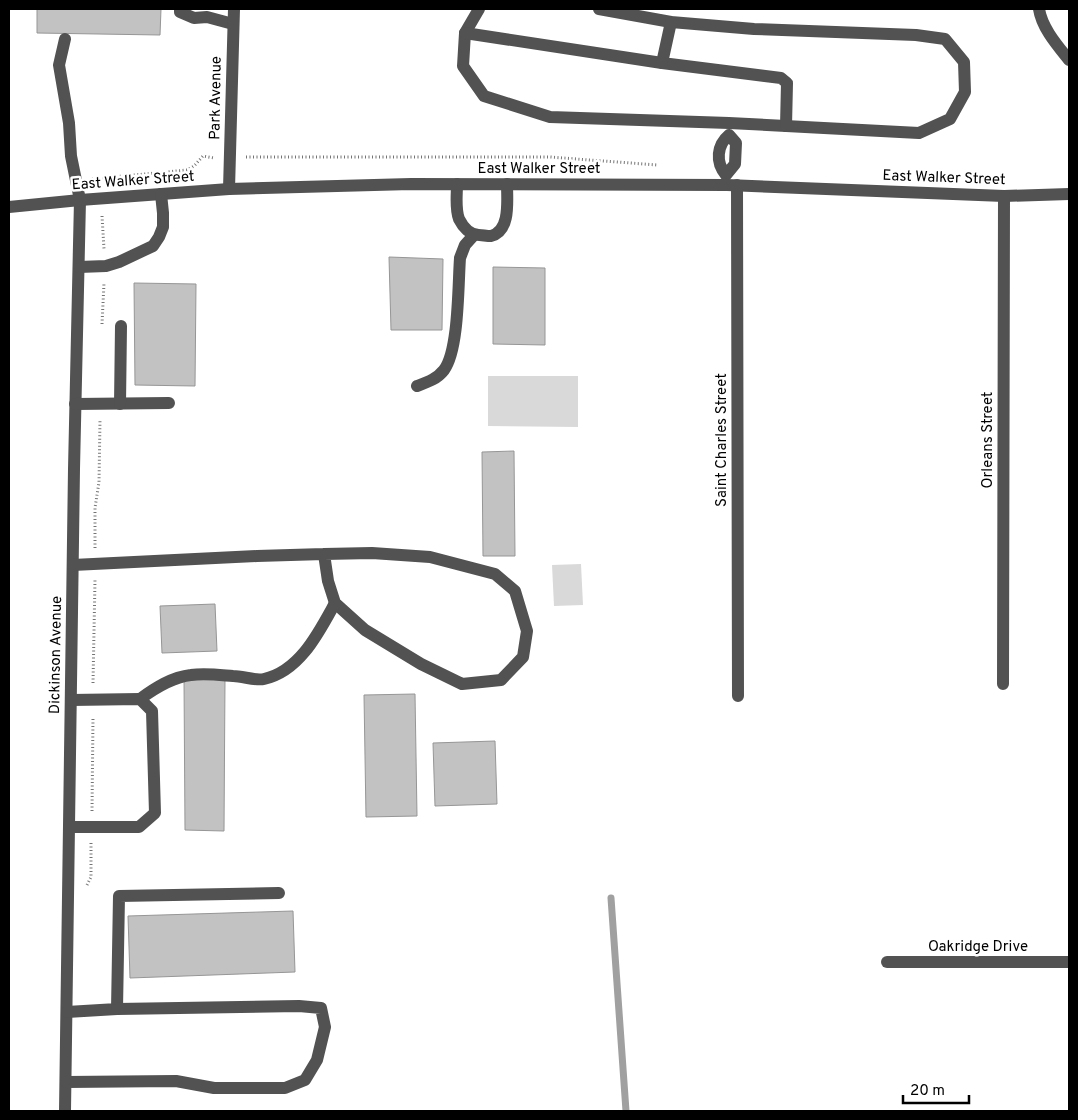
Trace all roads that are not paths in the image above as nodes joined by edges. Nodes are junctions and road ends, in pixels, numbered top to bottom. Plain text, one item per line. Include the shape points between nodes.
1 (180, 9) edge
2 (234, 9) edge
3 (479, 9) edge
4 (599, 9) edge
5 (1039, 9) edge
6 (670, 22) junction
7 (234, 24) junction
8 (465, 33) junction
9 (65, 39) dead end
10 (1069, 60) edge
11 (662, 63) junction
12 (786, 126) junction
13 (729, 129) junction
14 (730, 182) junction
15 (457, 184) junction
16 (507, 184) junction
17 (229, 189) junction
18 (161, 194) junction
19 (1069, 194) edge
20 (1004, 196) junction
21 (80, 200) junction
22 (9, 207) edge
23 (474, 235) junction
24 (79, 266) junction
25 (121, 326) dead end
26 (418, 386) dead end
27 (169, 403) dead end
28 (75, 404) junction
29 (120, 404) junction
30 (324, 554) junction
31 (73, 565) junction
32 (335, 603) junction
33 (1003, 684) dead end
34 (738, 696) dead end
35 (140, 699) junction
36 (71, 700) junction
37 (69, 828) junction
38 (279, 893) dead end
39 (887, 962) dead end
40 (1069, 962) edge
41 (117, 1010) junction
42 (67, 1012) junction
43 (66, 1082) junction
44 (65, 1111) edge

1 - 7 street via 180,12 194,18
2 - 7 street, Park Avenue
3 - 8 street
4 - 6 street
5 - 10 street via 1056,44
6 - 11 street
6 - 12 street via 916,35 945,40 964,62 965,92 950,119 919,133
7 - 17 street, Park Avenue
8 - 11 street
8 - 13 street via 463,66 484,96 550,117
9 - 21 street, Dickinson Avenue via 59,65
11 - 12 street via 781,78 786,83
12 - 13 street
13 - 14 street, Saint Charles Street via 721,142 718,162
14 - 16 street, East Walker Street
14 - 20 street, East Walker Street
14 - 34 street, Saint Charles Street
15 - 16 street, East Walker Street
15 - 17 street, East Walker Street
15 - 23 street via 458,217
16 - 23 street via 507,211 499,231 491,236
17 - 18 street, East Walker Street
18 - 21 street, East Walker Street
18 - 24 street via 163,227 153,246 106,266
19 - 20 street, East Walker Street
20 - 33 street, Orleans Street
21 - 22 street, East Walker Street
21 - 24 street, Dickinson Avenue
23 - 26 street via 460,258 452,353 444,369 433,380
24 - 28 street, Dickinson Avenue
25 - 29 street
27 - 29 street
28 - 29 street
28 - 31 street, Dickinson Avenue
30 - 31 street
30 - 32 street
30 - 32 street via 430,557 495,574 515,591 527,630 523,657 501,680 462,684 366,630
31 - 36 street, Dickinson Avenue
32 - 35 street via 312,642 280,673 262,679 191,675 162,684
35 - 36 street
35 - 37 street via 152,711 155,813 139,827
36 - 37 street, Dickinson Avenue
37 - 42 street, Dickinson Avenue
38 - 41 street via 119,896
39 - 40 street, Oakridge Drive
41 - 42 street
41 - 43 street via 299,1006 321,1008 325,1026 317,1060 305,1080 285,1088 214,1088 176,1081
42 - 43 street, Dickinson Avenue
43 - 44 street, Dickinson Avenue

